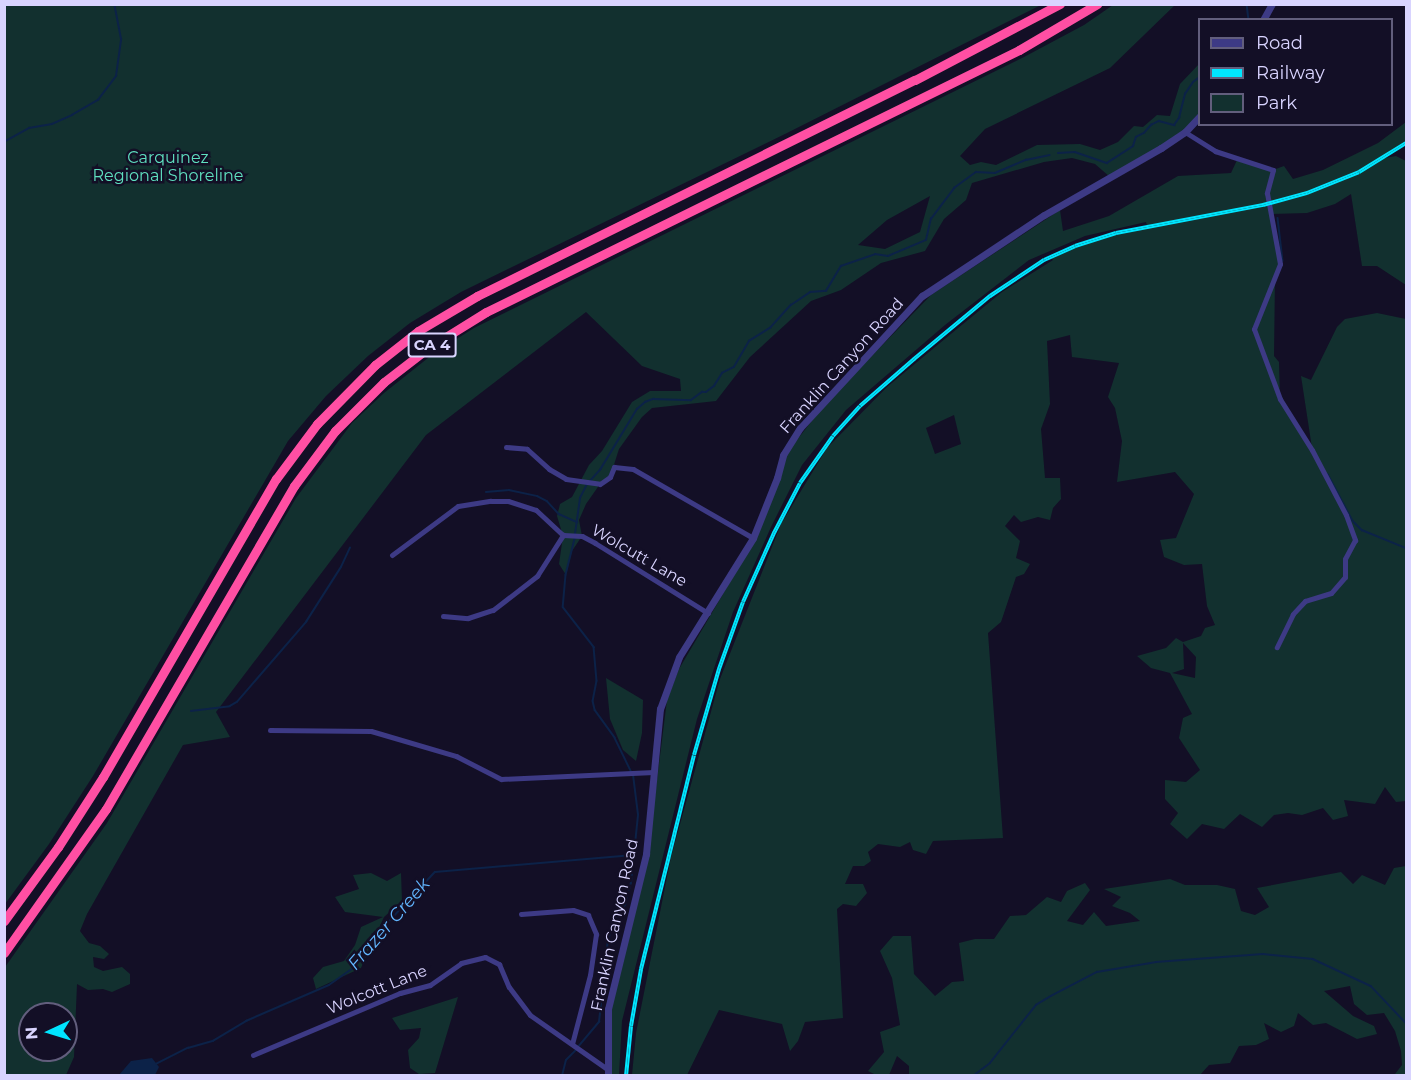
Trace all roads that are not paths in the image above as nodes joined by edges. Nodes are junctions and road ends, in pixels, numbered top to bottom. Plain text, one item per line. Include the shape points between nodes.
1 (1060, 4) edge
2 (1097, 4) edge
3 (1272, 4) edge
4 (1264, 18) edge
5 (1198, 118) edge
6 (1185, 132) junction
7 (507, 447) dead end
8 (563, 536) junction
9 (753, 538) junction
10 (392, 555) dead end
11 (708, 613) junction
12 (443, 616) dead end
13 (1277, 646) dead end
14 (270, 730) dead end
15 (654, 772) junction
16 (521, 914) dead end
17 (4, 921) edge
18 (4, 953) edge
19 (572, 1044) junction
20 (253, 1055) dead end
21 (608, 1072) edge

1 - 17 highway, CA 4 via 477,296 418,332 375,365 317,424 276,479 103,777
2 - 18 highway, CA 4 via 1019,50 486,312 389,378 344,421 302,474 111,801
3 - 4 street
5 - 6 street, Franklin Canyon Road
6 - 9 street, Franklin Canyon Road via 1044,215 922,296 800,428 783,455
6 - 13 street via 1215,151 1274,170 1268,193 1280,264 1254,328 1280,399 1346,514 1354,540 1345,559 1345,577 1331,593 1305,601 1293,614
7 - 9 street via 527,449 549,469 581,482 600,484 610,477 614,467 633,469
8 - 10 street via 536,510 508,501 491,501 458,506
8 - 11 street, Wolcutt Lane via 582,536
8 - 12 street, Wolcutt Lane via 537,576 493,610 468,618
9 - 11 street, Franklin Canyon Road
11 - 15 street, Franklin Canyon Road via 679,657 660,709
14 - 15 street via 371,731 456,756 501,779
15 - 21 street, Franklin Canyon Road via 646,854 608,1009
16 - 19 street via 573,910 588,915 596,934 591,975
19 - 20 street, Wolcott Lane via 530,1015 509,987 499,964 485,957 461,963 430,985 400,993
19 - 21 street, Wolcott Lane

